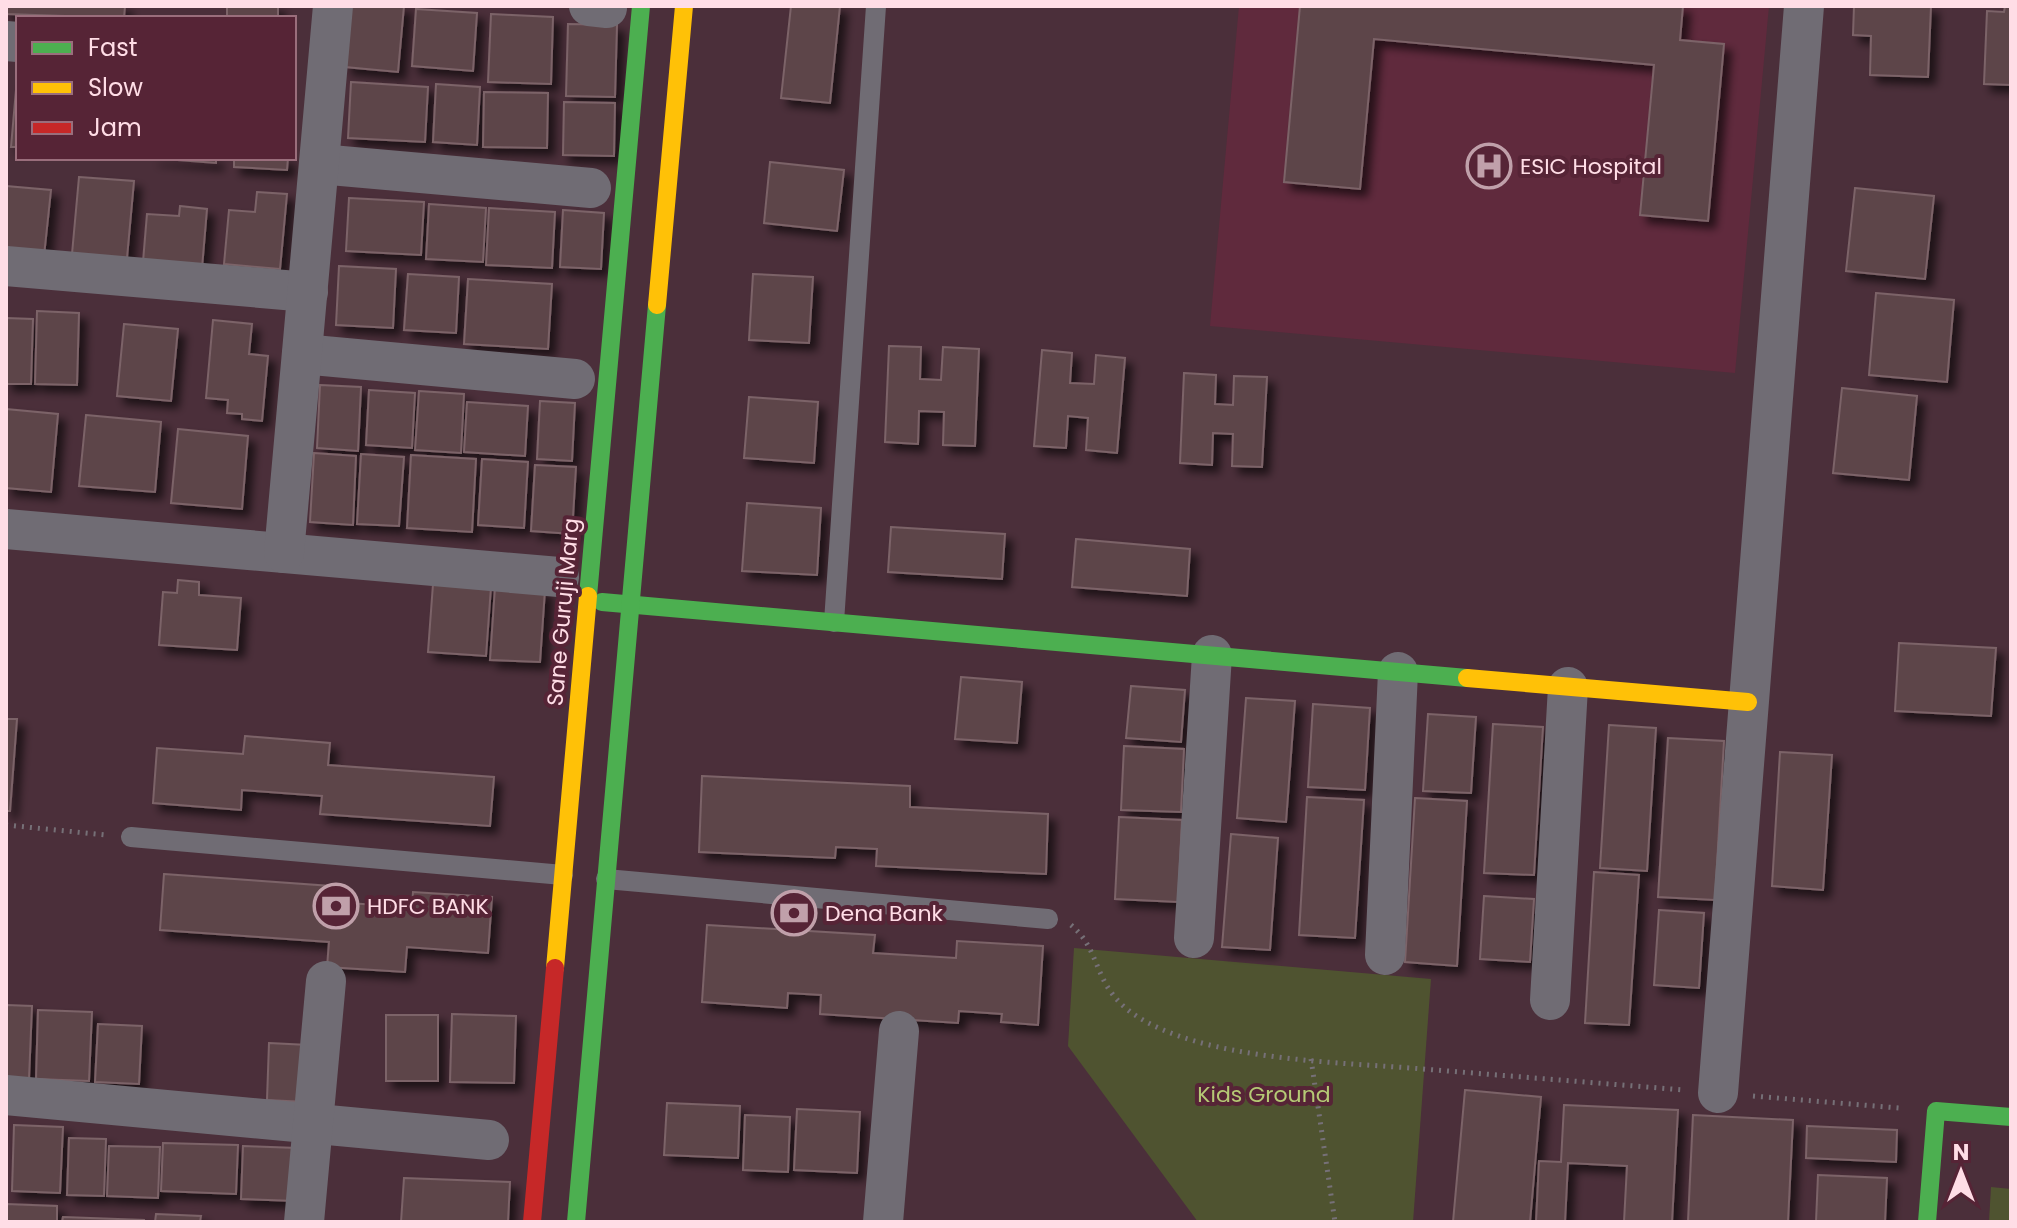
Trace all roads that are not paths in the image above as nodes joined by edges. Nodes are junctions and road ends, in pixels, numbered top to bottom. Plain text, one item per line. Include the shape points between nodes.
1 (333, 6) edge
2 (684, 6) edge
3 (876, 6) edge
4 (1804, 6) edge
5 (612, 7) edge
6 (310, 68) edge
7 (319, 164) junction
8 (591, 188) dead end
9 (6, 266) edge
10 (308, 292) junction
11 (302, 354) junction
12 (575, 379) dead end
13 (6, 529) edge
14 (284, 553) junction
15 (573, 589) junction
16 (631, 604) junction
17 (834, 622) junction
18 (1212, 655) junction
19 (1398, 672) junction
20 (1568, 687) junction
21 (1748, 702) junction
22 (131, 837) road end
23 (563, 875) junction
24 (606, 879) junction
25 (1048, 919) road end
26 (1194, 938) dead end
27 (1385, 955) dead end
28 (326, 981) dead end
29 (1550, 1000) dead end
30 (899, 1031) dead end
31 (1718, 1093) road end
32 (6, 1095) edge
33 (2011, 1117) edge
34 (313, 1124) junction
35 (489, 1140) dead end
36 (304, 1222) edge
37 (532, 1222) edge
38 (576, 1222) edge
39 (883, 1222) edge
40 (1927, 1222) edge

1 - 6 street
2 - 16 street
3 - 17 lane
4 - 21 street
5 - 15 street, Sane Guruji Marg
6 - 7 street
7 - 8 street
7 - 10 street
9 - 10 street
10 - 11 street
11 - 12 street
11 - 14 street
13 - 14 street
14 - 15 street
15 - 16 street
15 - 23 street, Sane Guruji Marg
16 - 17 street
16 - 24 street
17 - 18 street
18 - 19 street
18 - 26 street
19 - 20 street
19 - 27 street
20 - 21 street
20 - 29 street
21 - 31 street
22 - 23 lane
23 - 37 street, Sane Guruji Marg
24 - 25 lane
24 - 38 street
28 - 34 street
30 - 39 street
32 - 34 street
33 - 40 street via 1936,1111
34 - 35 street
34 - 36 street

